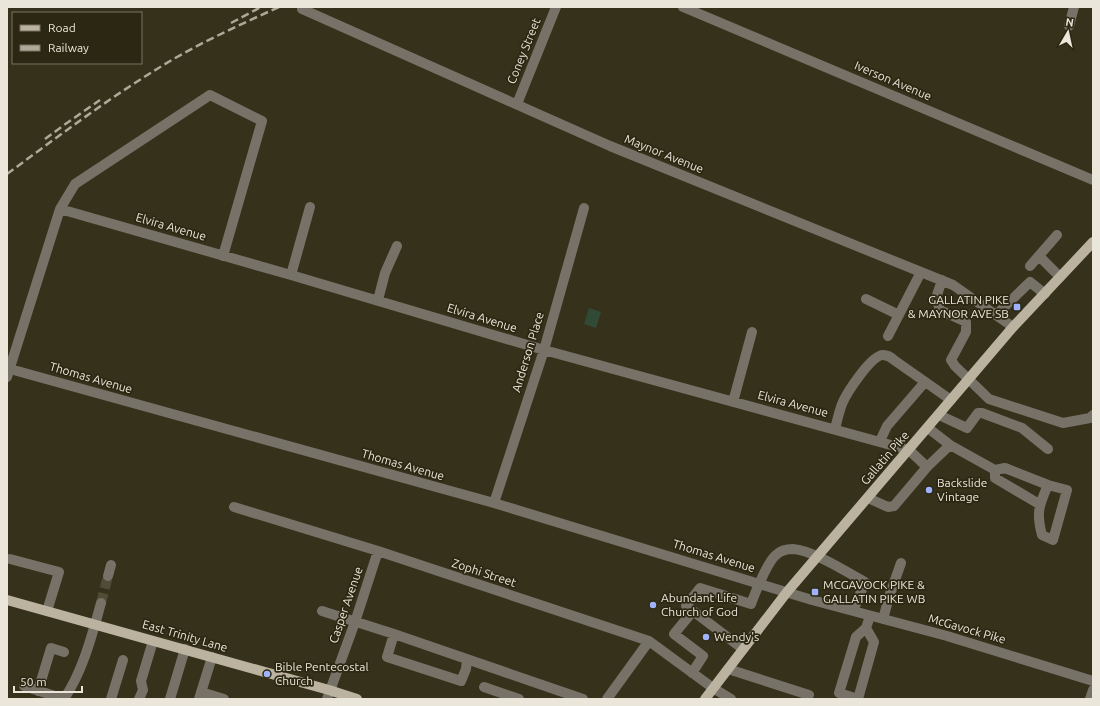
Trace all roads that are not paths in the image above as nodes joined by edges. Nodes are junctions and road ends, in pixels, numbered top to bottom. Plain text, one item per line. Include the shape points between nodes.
1 (556, 7) edge
2 (684, 7) edge
3 (1074, 7) edge
4 (302, 9) dead end
5 (1069, 26) dead end
6 (517, 104) junction
7 (1093, 180) edge
8 (310, 208) dead end
9 (584, 208) dead end
10 (60, 209) junction
11 (1056, 235) dead end
12 (1093, 242) edge
13 (397, 246) dead end
14 (223, 256) junction
15 (1039, 256) junction
16 (1030, 266) dead end
17 (921, 272) junction
18 (291, 275) junction
19 (1060, 277) junction
20 (942, 280) junction
21 (1045, 294) junction
22 (866, 299) dead end
23 (378, 300) junction
24 (899, 315) junction
25 (996, 315) junction
26 (1013, 327) junction
27 (752, 332) dead end
28 (888, 336) dead end
29 (544, 350) junction
30 (8, 373) edge
31 (969, 380) junction
32 (925, 382) junction
33 (951, 400) junction
34 (733, 402) junction
35 (939, 415) junction
36 (1093, 415) edge
37 (928, 428) junction
38 (835, 429) junction
39 (880, 441) junction
40 (950, 445) junction
41 (1048, 448) dead end
42 (909, 450) junction
43 (928, 467) junction
44 (995, 470) junction
45 (1048, 485) junction
46 (868, 498) junction
47 (494, 503) junction
48 (1039, 504) junction
49 (234, 508) dead end
50 (378, 552) junction
51 (817, 557) junction
52 (10, 559) dead end
53 (901, 563) dead end
54 (111, 565) dead end
55 (108, 576) tunnel mouth
56 (759, 583) junction
57 (787, 592) junction
58 (7, 600) edge
59 (101, 603) tunnel mouth
60 (47, 611) junction
61 (322, 611) dead end
62 (693, 611) junction
63 (854, 611) junction
64 (870, 616) junction
65 (883, 619) junction
66 (355, 622) junction
67 (95, 624) junction
68 (866, 628) junction
69 (394, 634) junction
70 (153, 641) junction
71 (649, 641) junction
72 (743, 649) junction
73 (185, 650) junction
74 (64, 652) dead end
75 (212, 657) junction
76 (467, 659) junction
77 (123, 660) dead end
78 (728, 669) junction
79 (692, 673) junction
80 (1093, 681) edge
81 (24, 686) dead end
82 (484, 687) dead end
83 (713, 688) junction
84 (1093, 690) edge
85 (38, 691) junction
86 (328, 695) edge
87 (809, 695) dead end
88 (200, 696) edge
89 (64, 699) edge
90 (111, 699) edge
91 (139, 699) edge
92 (170, 699) edge
93 (224, 699) edge
94 (356, 699) edge
95 (519, 699) edge
96 (583, 699) edge
97 (607, 699) edge
98 (705, 699) edge
99 (731, 699) edge
100 (1090, 699) edge

1 - 6 street, Coney Street
2 - 7 street, Iverson Avenue
3 - 5 street
4 - 6 street, Maynor Avenue
6 - 17 street, Maynor Avenue via 610,146
8 - 18 street
9 - 29 street, Anderson Place
10 - 14 street, Elvira Avenue
10 - 14 street via 75,184 210,95 262,122
10 - 30 street
11 - 15 street
12 - 19 main road, Gallatin Pike
13 - 23 street via 385,273
14 - 18 street, Elvira Avenue
15 - 16 street
15 - 19 street
17 - 20 street, Maynor Avenue
17 - 24 street
18 - 23 street, Elvira Avenue
19 - 21 main road, Gallatin Pike
20 - 25 street, Maynor Avenue
20 - 31 street via 936,298 940,310 966,322 966,332 951,360
21 - 25 street via 1030,282
21 - 26 main road, Gallatin Pike
22 - 24 street
23 - 29 street, Elvira Avenue
24 - 28 street
25 - 26 street, Maynor Avenue
26 - 31 main road, Gallatin Pike
27 - 34 street
29 - 34 street, Elvira Avenue
29 - 47 street, Anderson Place
30 - 47 street, Thomas Avenue
31 - 33 main road, Gallatin Pike
31 - 36 street via 990,399 1063,423 1090,418
32 - 33 street
32 - 38 street via 887,355 880,355 871,362 846,396
32 - 39 street via 887,426
33 - 35 main road, Gallatin Pike
34 - 38 street, Elvira Avenue
35 - 37 main road, Gallatin Pike
35 - 41 street via 967,428 978,413 982,413 1022,428
37 - 40 street
37 - 42 main road, Gallatin Pike
38 - 39 street, Elvira Avenue
39 - 42 street, Elvira Avenue
40 - 43 street
40 - 44 street
42 - 43 street
42 - 46 main road, Gallatin Pike
43 - 46 street via 892,507
44 - 45 street via 1004,468
44 - 48 street via 995,478
45 - 48 street
45 - 48 street via 1067,490 1053,540 1042,535
46 - 51 main road, Gallatin Pike
47 - 56 street, Thomas Avenue
49 - 50 street, Zophi Street
50 - 66 street, Casper Avenue
50 - 71 street, Zophi Street
51 - 56 street via 801,550 783,550 774,555
51 - 57 main road, Gallatin Pike
51 - 63 street via 865,582
52 - 60 street via 59,572
53 - 65 street
54 - 55 street
56 - 57 street, Thomas Avenue
56 - 62 street via 751,604 700,588 686,606
57 - 63 street, McGavock Pike
57 - 72 main road, Gallatin Pike
58 - 60 main road, East Trinity Lane
59 - 67 street
60 - 67 main road, East Trinity Lane
61 - 66 street
62 - 72 street
62 - 79 street via 674,634 702,656
63 - 64 street, McGavock Pike
64 - 65 street, McGavock Pike
64 - 68 street
65 - 80 street, McGavock Pike
66 - 69 street
66 - 86 street, Casper Avenue
67 - 70 main road, East Trinity Lane
67 - 89 street via 71,690
68 - 68 street via 856,637 840,693 858,699 874,642
69 - 76 street
69 - 76 street via 387,657 461,681
70 - 73 main road, East Trinity Lane
70 - 91 street via 141,681 143,690
71 - 79 street, Zophi Street
71 - 97 street
72 - 78 main road, Gallatin Pike
73 - 75 main road, East Trinity Lane
73 - 92 street
74 - 85 street via 51,648
75 - 86 main road, East Trinity Lane
75 - 88 street
76 - 96 street
77 - 90 street
78 - 83 main road, Gallatin Pike
78 - 87 street
79 - 83 street, Zophi Street
81 - 85 street
82 - 95 street
83 - 98 main road, Gallatin Pike
83 - 99 street, Zophi Street
84 - 100 street
85 - 89 street
86 - 94 main road, East Trinity Lane
88 - 93 street

